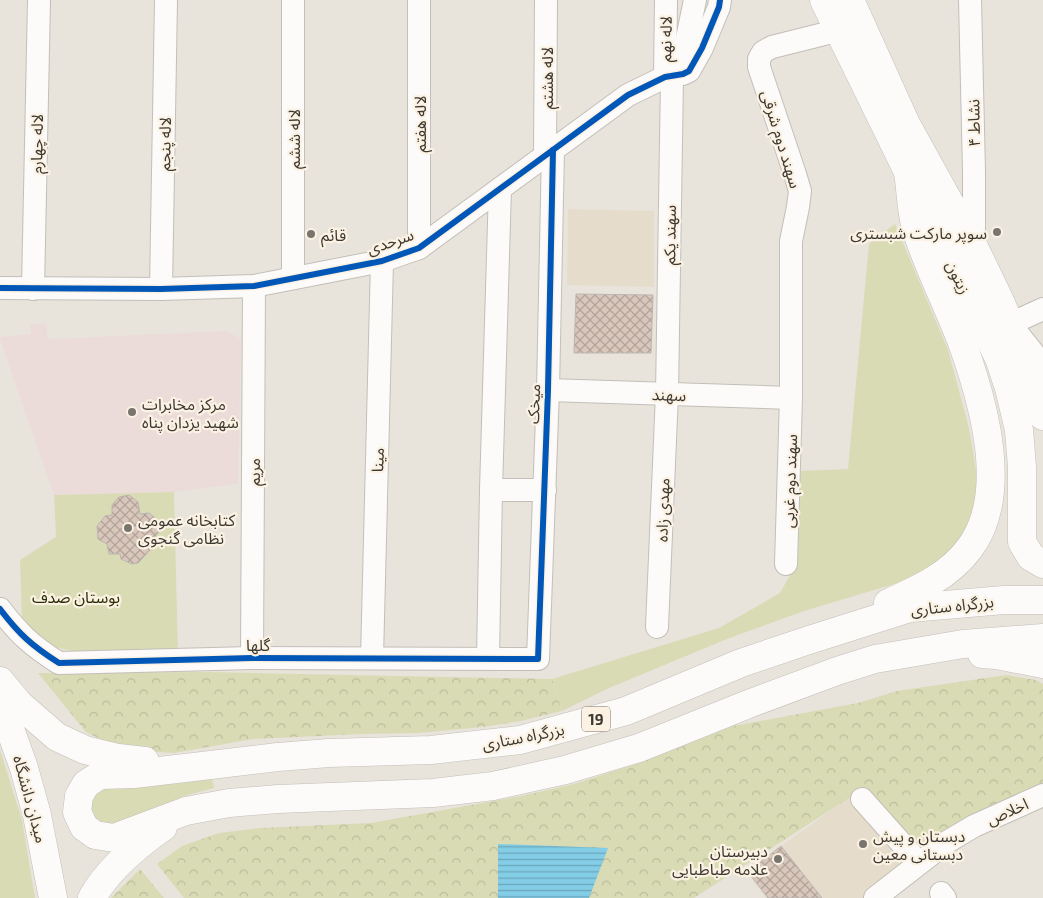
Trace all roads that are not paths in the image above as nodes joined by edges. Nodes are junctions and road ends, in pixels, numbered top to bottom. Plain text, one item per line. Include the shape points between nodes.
1 (39, 0) edge
2 (166, 0) edge
3 (293, 0) edge
4 (419, 0) edge
5 (546, 0) edge
6 (666, 0) edge
7 (695, 0) edge
8 (720, 0) edge
9 (824, 0) edge
10 (850, 0) edge
11 (970, 0) edge
12 (840, 30) junction
13 (668, 77) junction
14 (549, 153) junction
15 (908, 172) junction
16 (500, 189) junction
17 (974, 246) junction
18 (419, 248) junction
19 (382, 262) junction
20 (293, 278) junction
21 (254, 286) junction
22 (0, 288) edge
23 (33, 288) junction
24 (161, 289) junction
25 (1043, 308) edge
26 (1010, 324) junction
27 (1043, 365) edge
28 (548, 390) junction
29 (667, 394) junction
30 (791, 398) junction
31 (1043, 416) edge
32 (491, 490) junction
33 (545, 490) junction
34 (786, 564) dead end
35 (1043, 564) edge
36 (1043, 600) edge
37 (0, 609) edge
38 (658, 627) dead end
39 (1043, 638) edge
40 (809, 640) junction
41 (918, 650) junction
42 (252, 658) junction
43 (372, 658) junction
44 (488, 658) junction
45 (538, 659) joint
46 (1043, 664) edge
47 (0, 681) edge
48 (0, 702) edge
49 (214, 764) junction
50 (1043, 795) edge
51 (862, 800) dead end
52 (186, 811) junction
53 (919, 863) junction
54 (53, 898) edge
55 (92, 898) edge
56 (875, 898) edge

1 - 23 street, لاله چهارم
2 - 24 street, لاله پنجم
3 - 20 street, لاله ششم
4 - 18 street, لاله هفتم
5 - 14 street, لاله هشتم
6 - 13 street, لاله نهم
7 - 13 street via 685,48
8 - 13 street, سرحدی via 702,48 689,71
9 - 12 main road, زیتون
10 - 17 main road, زیتون via 906,124
11 - 17 street, نشاط ۴
12 - 15 main road, زیتون
12 - 30 street, سهند دوم شرقی via 772,48 758,59 800,191 791,241
13 - 14 street, سرحدی via 628,94
13 - 29 street, سهند يكم
14 - 16 street, سرحدی
14 - 28 street, میخک
15 - 35 main road, زیتون via 999,358 1019,430 1022,542 1031,557
15 - 40 main road via 916,231 964,349 981,405 989,446 991,478 988,504 982,530 969,550 950,569 921,588
16 - 18 street, سرحدی
16 - 32 street
17 - 26 main road, زیتون
18 - 19 street, سرحدی
19 - 20 street, سرحدی
19 - 43 street, مینا
20 - 21 street, سرحدی
21 - 24 street, سرحدی
21 - 42 street, مریم
22 - 23 street, سرحدی
23 - 24 street, سرحدی
25 - 26 street
26 - 27 street
26 - 31 main road, زیتون
28 - 29 street, سهند
28 - 33 street, میخک
29 - 30 street, سهند
29 - 38 street, مهدی زاده
30 - 34 street, سهند دوم غربی
32 - 33 street
32 - 44 street
33 - 45 street, میخک
36 - 40 main road, بزرگراه ستاری / 19 via 910,608
37 - 42 street, گلها via 36,649 59,663
39 - 41 main road, 19
40 - 49 main road, بزرگراه ستاری / 19 via 741,663 626,711 520,740 432,750 329,753
41 - 46 main road via 996,655
41 - 52 main road, 19 via 837,671 639,748 565,770 493,786 433,793 229,802
42 - 43 street, گلها
43 - 44 street, گلها
44 - 45 street, گلها
47 - 49 main road via 57,737 85,750 152,762
48 - 54 main road, میدان دانشگاه via 38,815
49 - 52 main road, بزرگراه ستاری / 19 via 100,775 86,784 79,796 77,812 84,827 95,835 114,838
50 - 53 street, اخلاص via 974,826
51 - 53 street
52 - 55 main road via 148,838 105,877
53 - 56 street, اخلاص

